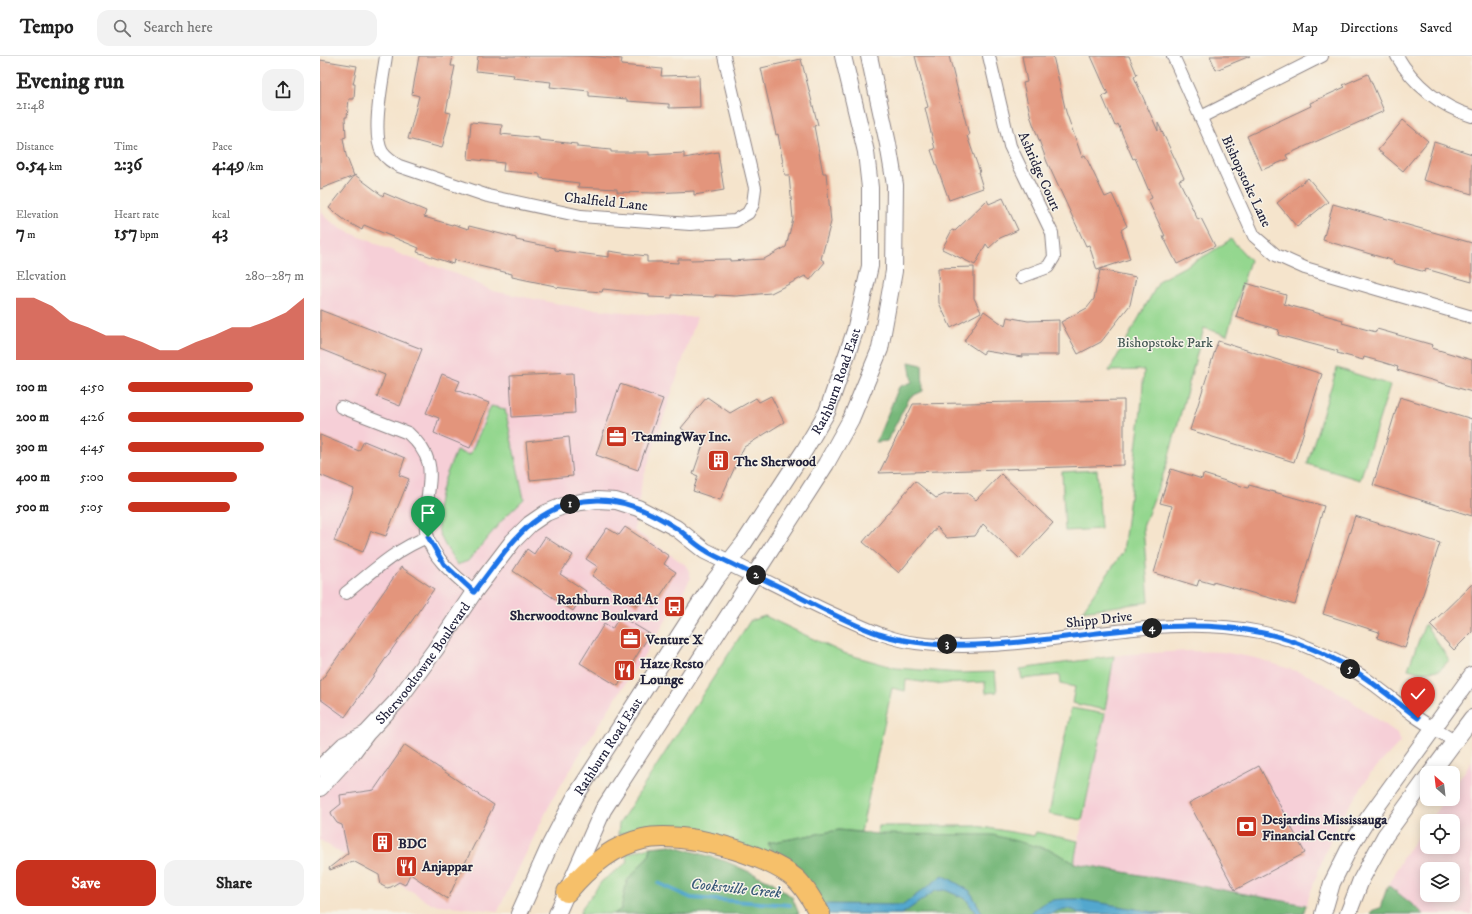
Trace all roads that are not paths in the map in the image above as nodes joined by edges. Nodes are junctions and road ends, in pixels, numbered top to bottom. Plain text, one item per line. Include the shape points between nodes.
1 (386, 56) edge
2 (724, 56) edge
3 (843, 56) edge
4 (869, 56) edge
5 (990, 56) edge
6 (1173, 56) edge
7 (1322, 56) edge
8 (1397, 56) edge
9 (1472, 116) edge
10 (1201, 117) junction
11 (1021, 278) dead end
12 (1472, 317) edge
13 (341, 407) dead end
14 (428, 537) junction
15 (729, 562) junction
16 (754, 574) junction
17 (474, 592) junction
18 (346, 593) dead end
19 (1472, 675) edge
20 (1472, 718) edge
21 (1434, 728) junction
22 (367, 733) junction
23 (1454, 741) junction
24 (1436, 766) edge
25 (320, 768) edge
26 (320, 788) edge
27 (1420, 788) edge
28 (567, 892) junction
29 (519, 914) edge
30 (557, 914) edge
31 (820, 914) edge
32 (1323, 914) edge
33 (1348, 914) edge

1 - 2 street, Chalfield Lane via 377,137 388,160 488,196 581,216 690,224 735,220 748,213 753,204 755,188
3 - 15 street, Rathburn Road East via 866,152 870,188 869,274 855,331 827,412 744,543
4 - 16 street, Rathburn Road East via 895,185 894,271 880,349 851,419 826,464
5 - 11 street, Ashridge Court via 1010,146 1052,233 1054,258 1048,267
6 - 10 street, Bishopstoke Lane
7 - 10 street
8 - 9 street via 1405,70 1428,92 1443,103
10 - 12 street, Bishopstoke Lane via 1254,236 1276,255 1305,268
13 - 14 street via 408,433 424,452 429,463 430,477 426,512
14 - 17 street via 444,564
14 - 18 street via 387,559
15 - 16 street, Sherwoodtowne Boulevard
15 - 17 street, Sherwoodtowne Boulevard via 705,551 676,528 638,508 616,501 597,500 563,506 530,524 512,542
15 - 29 street, Rathburn Road East via 575,797
16 - 21 street, Shipp Drive via 826,611 878,633 915,642 958,645 1002,644 1187,625 1261,632 1333,659 1363,677
16 - 28 street, Rathburn Road East via 603,810
17 - 22 street, Sherwoodtowne Boulevard via 398,700
19 - 21 street
20 - 23 street
21 - 23 street, Shipp Drive
21 - 32 street via 1350,847 1332,883
22 - 25 street, Sherwoodtowne Boulevard via 344,745
22 - 26 street, Sherwoodtowne Boulevard
23 - 24 street
27 - 33 street via 1385,836 1360,880
28 - 30 street, Rathburn Road East
28 - 31 main road via 582,874 608,854 627,844 661,837 694,840 730,848 767,861 796,879

